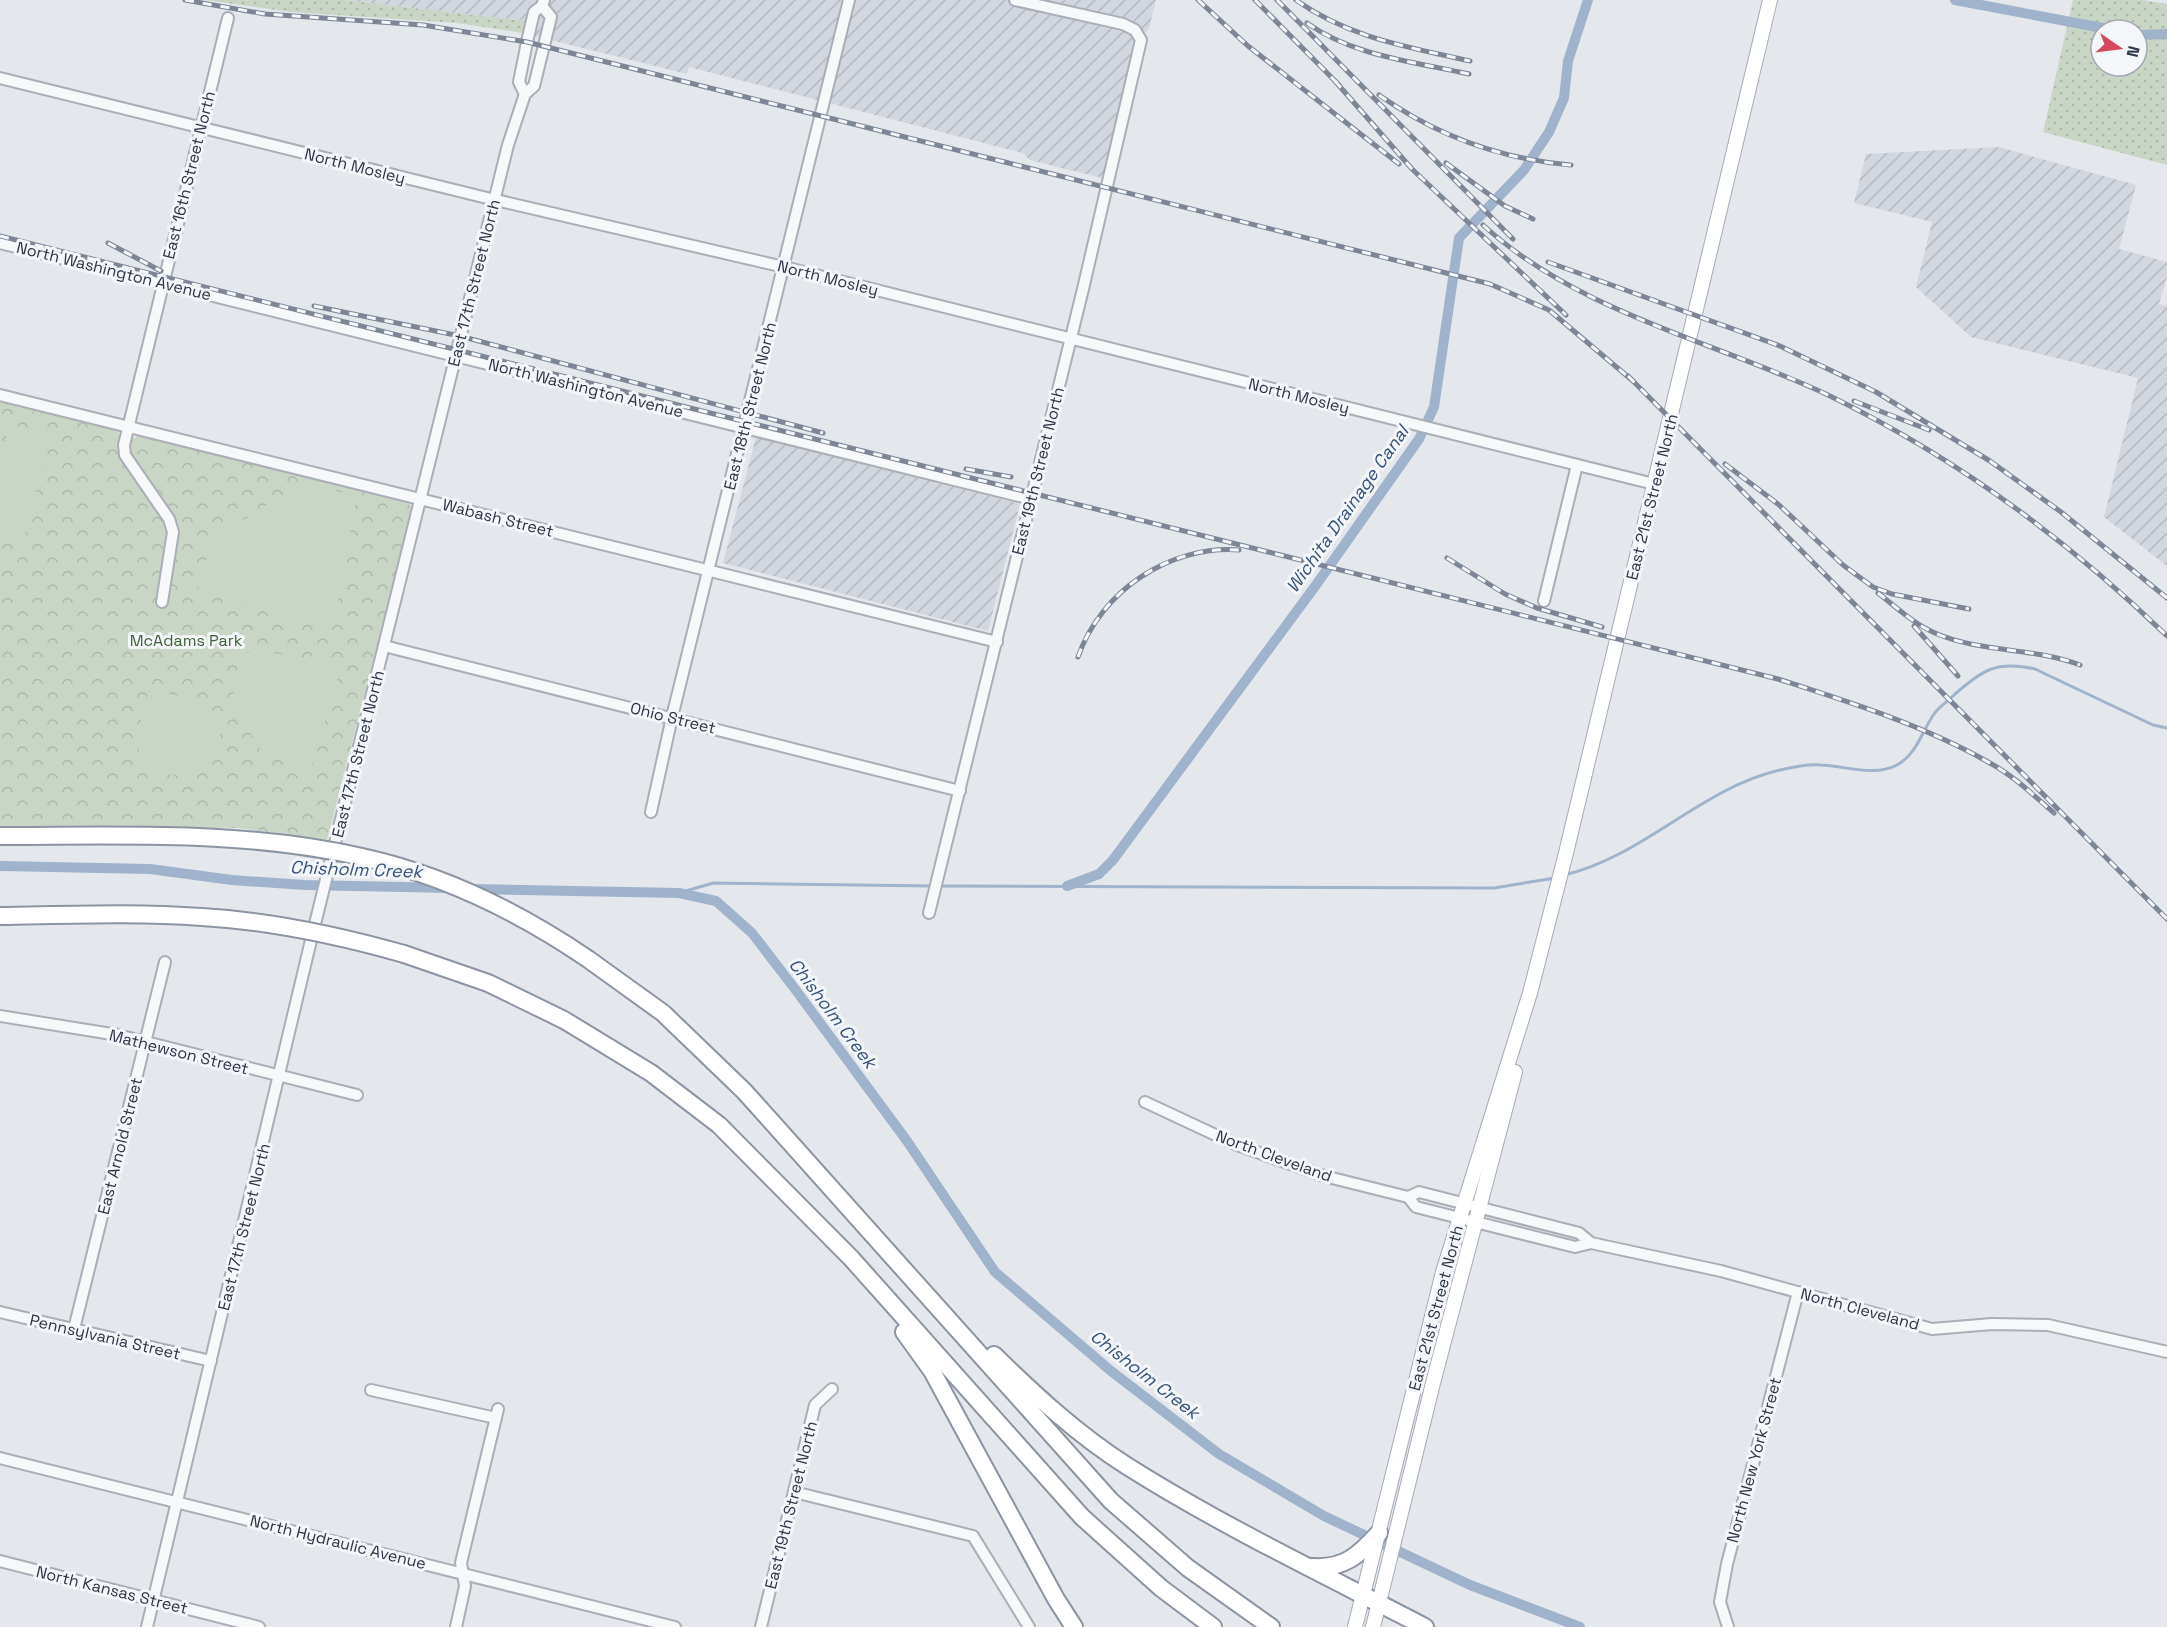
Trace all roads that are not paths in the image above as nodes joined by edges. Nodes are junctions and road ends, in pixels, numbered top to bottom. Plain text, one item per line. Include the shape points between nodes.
1 (849, 0) edge
2 (1015, 0) edge
3 (1770, 0) edge
4 (543, 3) edge
5 (228, 18) dead end
6 (0, 78) edge
7 (525, 94) junction
8 (200, 128) junction
9 (495, 200) junction
10 (0, 243) edge
11 (784, 267) junction
12 (162, 285) junction
13 (1070, 340) junction
14 (456, 355) junction
15 (0, 396) edge
16 (128, 427) junction
17 (744, 429) junction
18 (1577, 465) junction
19 (1654, 484) junction
20 (422, 499) junction
21 (1032, 499) junction
22 (709, 571) junction
23 (1544, 601) dead end
24 (162, 602) dead end
25 (997, 642) junction
26 (384, 646) junction
27 (672, 717) junction
28 (960, 791) junction
29 (651, 812) dead end
30 (0, 836) edge
31 (929, 913) dead end
32 (0, 916) edge
33 (165, 962) dead end
34 (1530, 993) junction
35 (0, 1016) edge
36 (145, 1042) junction
37 (280, 1076) junction
38 (357, 1095) dead end
39 (1145, 1102) dead end
40 (1408, 1197) junction
41 (1464, 1203) junction
42 (1479, 1207) junction
43 (1460, 1218) junction
44 (1475, 1222) junction
45 (1592, 1243) junction
46 (851, 1258) junction
47 (907, 1272) junction
48 (1798, 1292) junction
49 (0, 1312) edge
50 (74, 1329) junction
51 (2167, 1352) edge
52 (211, 1362) junction
53 (832, 1389) dead end
54 (371, 1390) dead end
55 (0, 1458) edge
56 (794, 1492) junction
57 (177, 1501) junction
58 (1379, 1533) junction
59 (0, 1561) edge
60 (1309, 1566) junction
61 (463, 1574) junction
62 (1363, 1595) junction
63 (153, 1600) junction
64 (1379, 1603) junction
65 (147, 1627) edge
66 (259, 1627) edge
67 (456, 1627) edge
68 (675, 1627) edge
69 (762, 1627) edge
70 (1029, 1627) edge
71 (1074, 1627) edge
72 (1213, 1627) edge
73 (1271, 1627) edge
74 (1355, 1627) edge
75 (1373, 1627) edge
76 (1425, 1627) edge
77 (1728, 1627) edge

1 - 11 street, East 18th Street North
2 - 13 street, East 19th Street North via 1123,24 1135,30 1141,40
3 - 19 main road, East 21st Street North
4 - 7 street, East 17th Street North via 534,12 519,82
4 - 7 street, East 17th Street North via 550,17 549,25 534,86
5 - 8 street, East 16th Street North
6 - 8 street, North Mosley
7 - 9 street, East 17th Street North
8 - 9 street, North Mosley
8 - 12 street, East 16th Street North
9 - 11 street, North Mosley
9 - 14 street, East 17th Street North
10 - 12 street, North Washington Avenue
11 - 13 street, North Mosley
11 - 17 street, East 18th Street North
12 - 14 street, North Washington Avenue
12 - 16 street, East 16th Street North
13 - 18 street, North Mosley
13 - 21 street, East 19th Street North
14 - 17 street, North Washington Avenue
14 - 20 street, East 17th Street North
15 - 16 street, Wabash Street
16 - 20 street, Wabash Street
16 - 24 street, East 16th Street North via 126,455 169,519 173,532
17 - 21 street, North Washington Avenue
17 - 22 street, East 18th Street North
18 - 19 street, North Mosley
18 - 23 street
19 - 34 main road, East 21st Street North
20 - 22 street, Wabash Street
20 - 26 street, East 17th Street North
21 - 25 street, East 19th Street North
22 - 25 street, Wabash Street
22 - 27 street, East 18th Street North
25 - 28 street, East 19th Street North
26 - 27 street, Ohio Street
26 - 37 street, East 17th Street North
27 - 28 street, Ohio Street
27 - 29 street, East 18th Street North
28 - 31 street, East 19th Street North
30 - 47 highway, bridge via 227,838 362,857 495,903 540,927 663,1013 744,1091
32 - 46 highway, bridge via 146,915 225,919 310,930 404,954 488,983 604,1043 720,1125
33 - 36 street, East Arnold Street
34 - 41 main road, East 21st Street North
34 - 42 main road, East 21st Street North via 1514,1074
35 - 36 street, Mathewson Street
36 - 37 street, Mathewson Street
36 - 50 street, East Arnold Street
37 - 38 street, Mathewson Street
37 - 52 street, East 17th Street North
39 - 40 street, North Cleveland via 1237,1145 1324,1176
40 - 41 street, North Cleveland via 1419,1192
40 - 43 street, North Cleveland via 1416,1207
41 - 42 street, North Cleveland
41 - 43 main road, East 21st Street North
42 - 44 main road, East 21st Street North
42 - 45 street, North Cleveland via 1579,1233
43 - 44 street, North Cleveland
43 - 58 main road, East 21st Street North via 1443,1272
44 - 45 street, North Cleveland via 1575,1246
44 - 64 main road, East 21st Street North
45 - 48 street, North Cleveland
46 - 71 highway via 932,1371
46 - 72 highway via 1082,1516 1152,1581
47 - 60 highway via 1053,1411 1127,1466
47 - 73 highway via 1112,1502 1188,1568
48 - 51 street, North Cleveland via 1932,1329 2048,1325
48 - 77 street, North New York Street via 1727,1564 1720,1602
49 - 50 street, Pennsylvania Street
50 - 52 street, Pennsylvania Street
52 - 57 street, East 17th Street North
53 - 56 street, East 19th Street North via 816,1405
54 - 61 street via 497,1413 461,1563
55 - 57 street, North Hydraulic Avenue
56 - 69 street, East 19th Street North
56 - 70 street via 973,1536
57 - 61 street, North Hydraulic Avenue
57 - 63 street, East 17th Street North
58 - 60 highway via 1353,1560 1334,1566
58 - 62 main road, East 21st Street North
59 - 63 street, North Kansas Street
60 - 62 highway
61 - 67 street via 465,1586
61 - 68 street, North Hydraulic Avenue
62 - 64 highway
62 - 74 main road, East 21st Street North
63 - 65 street, East 17th Street North
63 - 66 street, North Kansas Street
64 - 75 main road, East 21st Street North
64 - 76 highway

